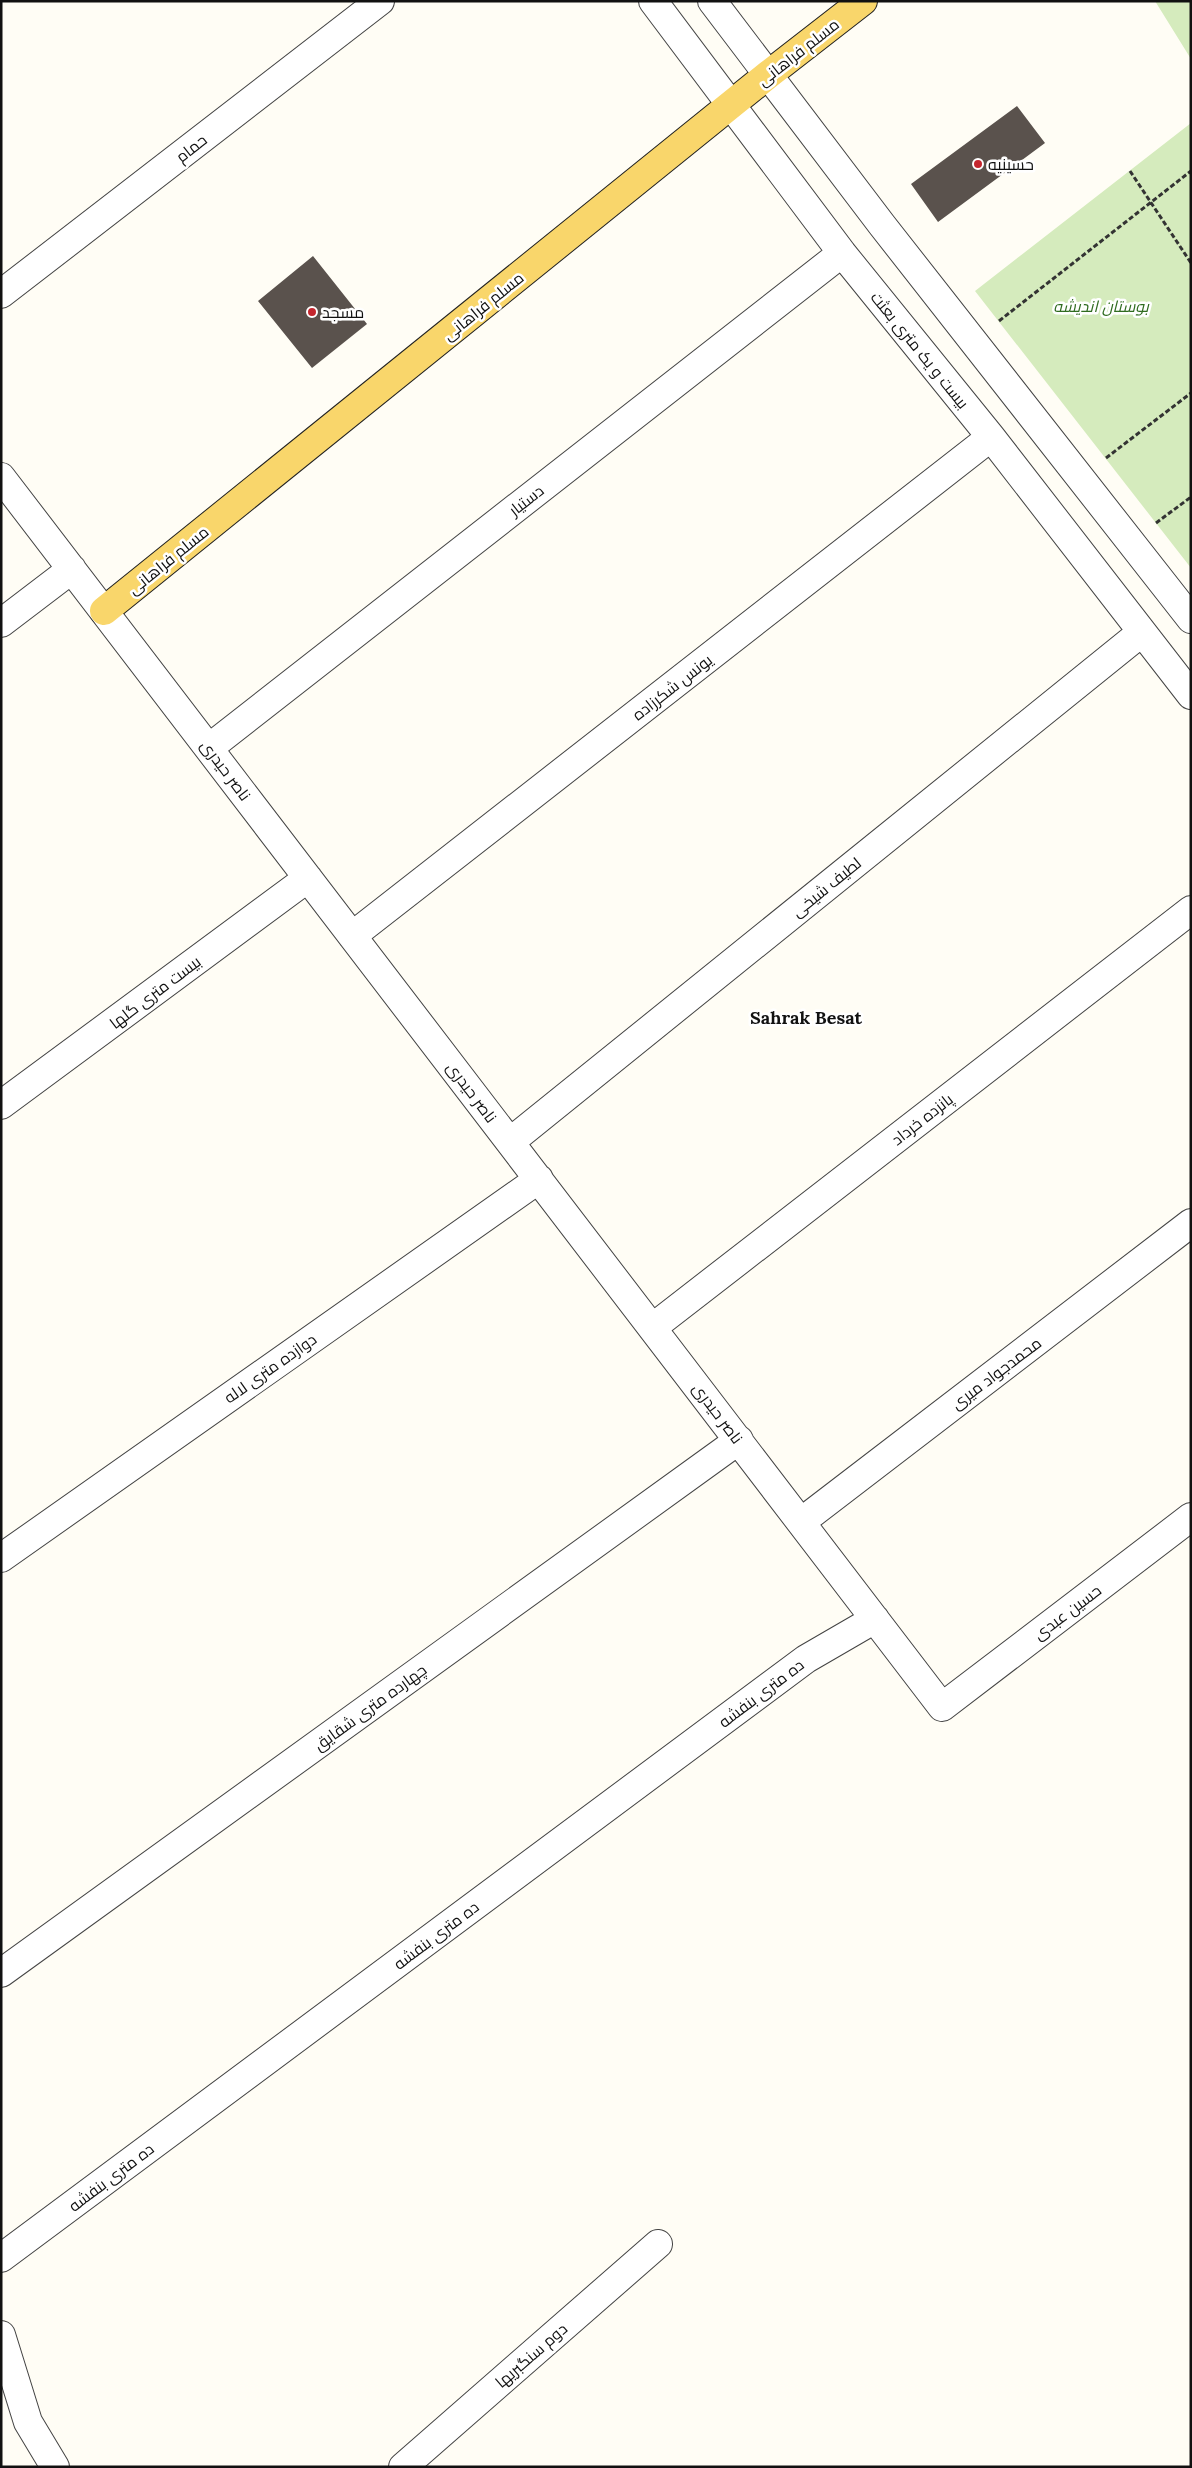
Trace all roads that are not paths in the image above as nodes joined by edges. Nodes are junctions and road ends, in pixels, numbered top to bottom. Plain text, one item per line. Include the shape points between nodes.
1 (380, 1) edge
2 (654, 1) edge
3 (712, 1) edge
4 (863, 1) edge
5 (769, 74) junction
6 (730, 106) junction
7 (842, 253) junction
8 (1, 294) edge
9 (991, 437) junction
10 (1, 477) edge
11 (72, 569) junction
12 (104, 611) junction
13 (1191, 619) edge
14 (1, 623) edge
15 (1142, 632) junction
16 (1191, 696) edge
17 (209, 748) junction
18 (308, 878) junction
19 (1191, 910) edge
20 (352, 936) junction
21 (1, 1105) edge
22 (510, 1142) junction
23 (538, 1179) junction
24 (1191, 1223) edge
25 (652, 1328) junction
26 (739, 1440) junction
27 (1191, 1517) edge
28 (801, 1522) junction
29 (1, 1558) edge
30 (875, 1619) junction
31 (942, 1707) joint
32 (1, 1973) edge
33 (658, 2244) dead end
34 (1, 2258) edge
35 (1, 2335) edge
36 (55, 2467) edge
37 (403, 2467) edge

1 - 8 street, حمام
2 - 6 street, بیست و یک متری بعثت
3 - 5 street
4 - 5 main road, مسلم فراهانی
5 - 6 main road, مسلم فراهانی
5 - 13 street via 882,226
6 - 7 street, بیست و یک متری بعثت
6 - 12 main road, مسلم فراهانی
7 - 9 street, بیست و یک متری بعثت
7 - 17 street, دستیار
9 - 15 street, بیست و یک متری بعثت
9 - 20 street, یونس شکرزاده
10 - 11 street, ناصر حیدری
11 - 12 street, ناصر حیدری
11 - 14 street
12 - 17 street, ناصر حیدری
15 - 16 street, بیست و یک متری بعثت
15 - 22 street, لطیف شیخی
17 - 18 street, ناصر حیدری
18 - 20 street, ناصر حیدری
18 - 21 street, بیست متری گلها
19 - 25 street, پانزده خرداد
20 - 22 street, ناصر حیدری
22 - 23 street, ناصر حیدری
23 - 25 street, ناصر حیدری
23 - 29 street, دوازده متری لاله
24 - 28 street, محمدجواد میری
25 - 26 street, ناصر حیدری
26 - 28 street, ناصر حیدری
26 - 32 street, چهارده متری شقایق
27 - 31 street, حسین عبدی
28 - 30 street, ناصر حیدری
30 - 31 street, ناصر حیدری
30 - 34 street, ده متری بنفشه via 806,1660
33 - 37 street, دوم سنگبریها
35 - 36 street via 28,2422

